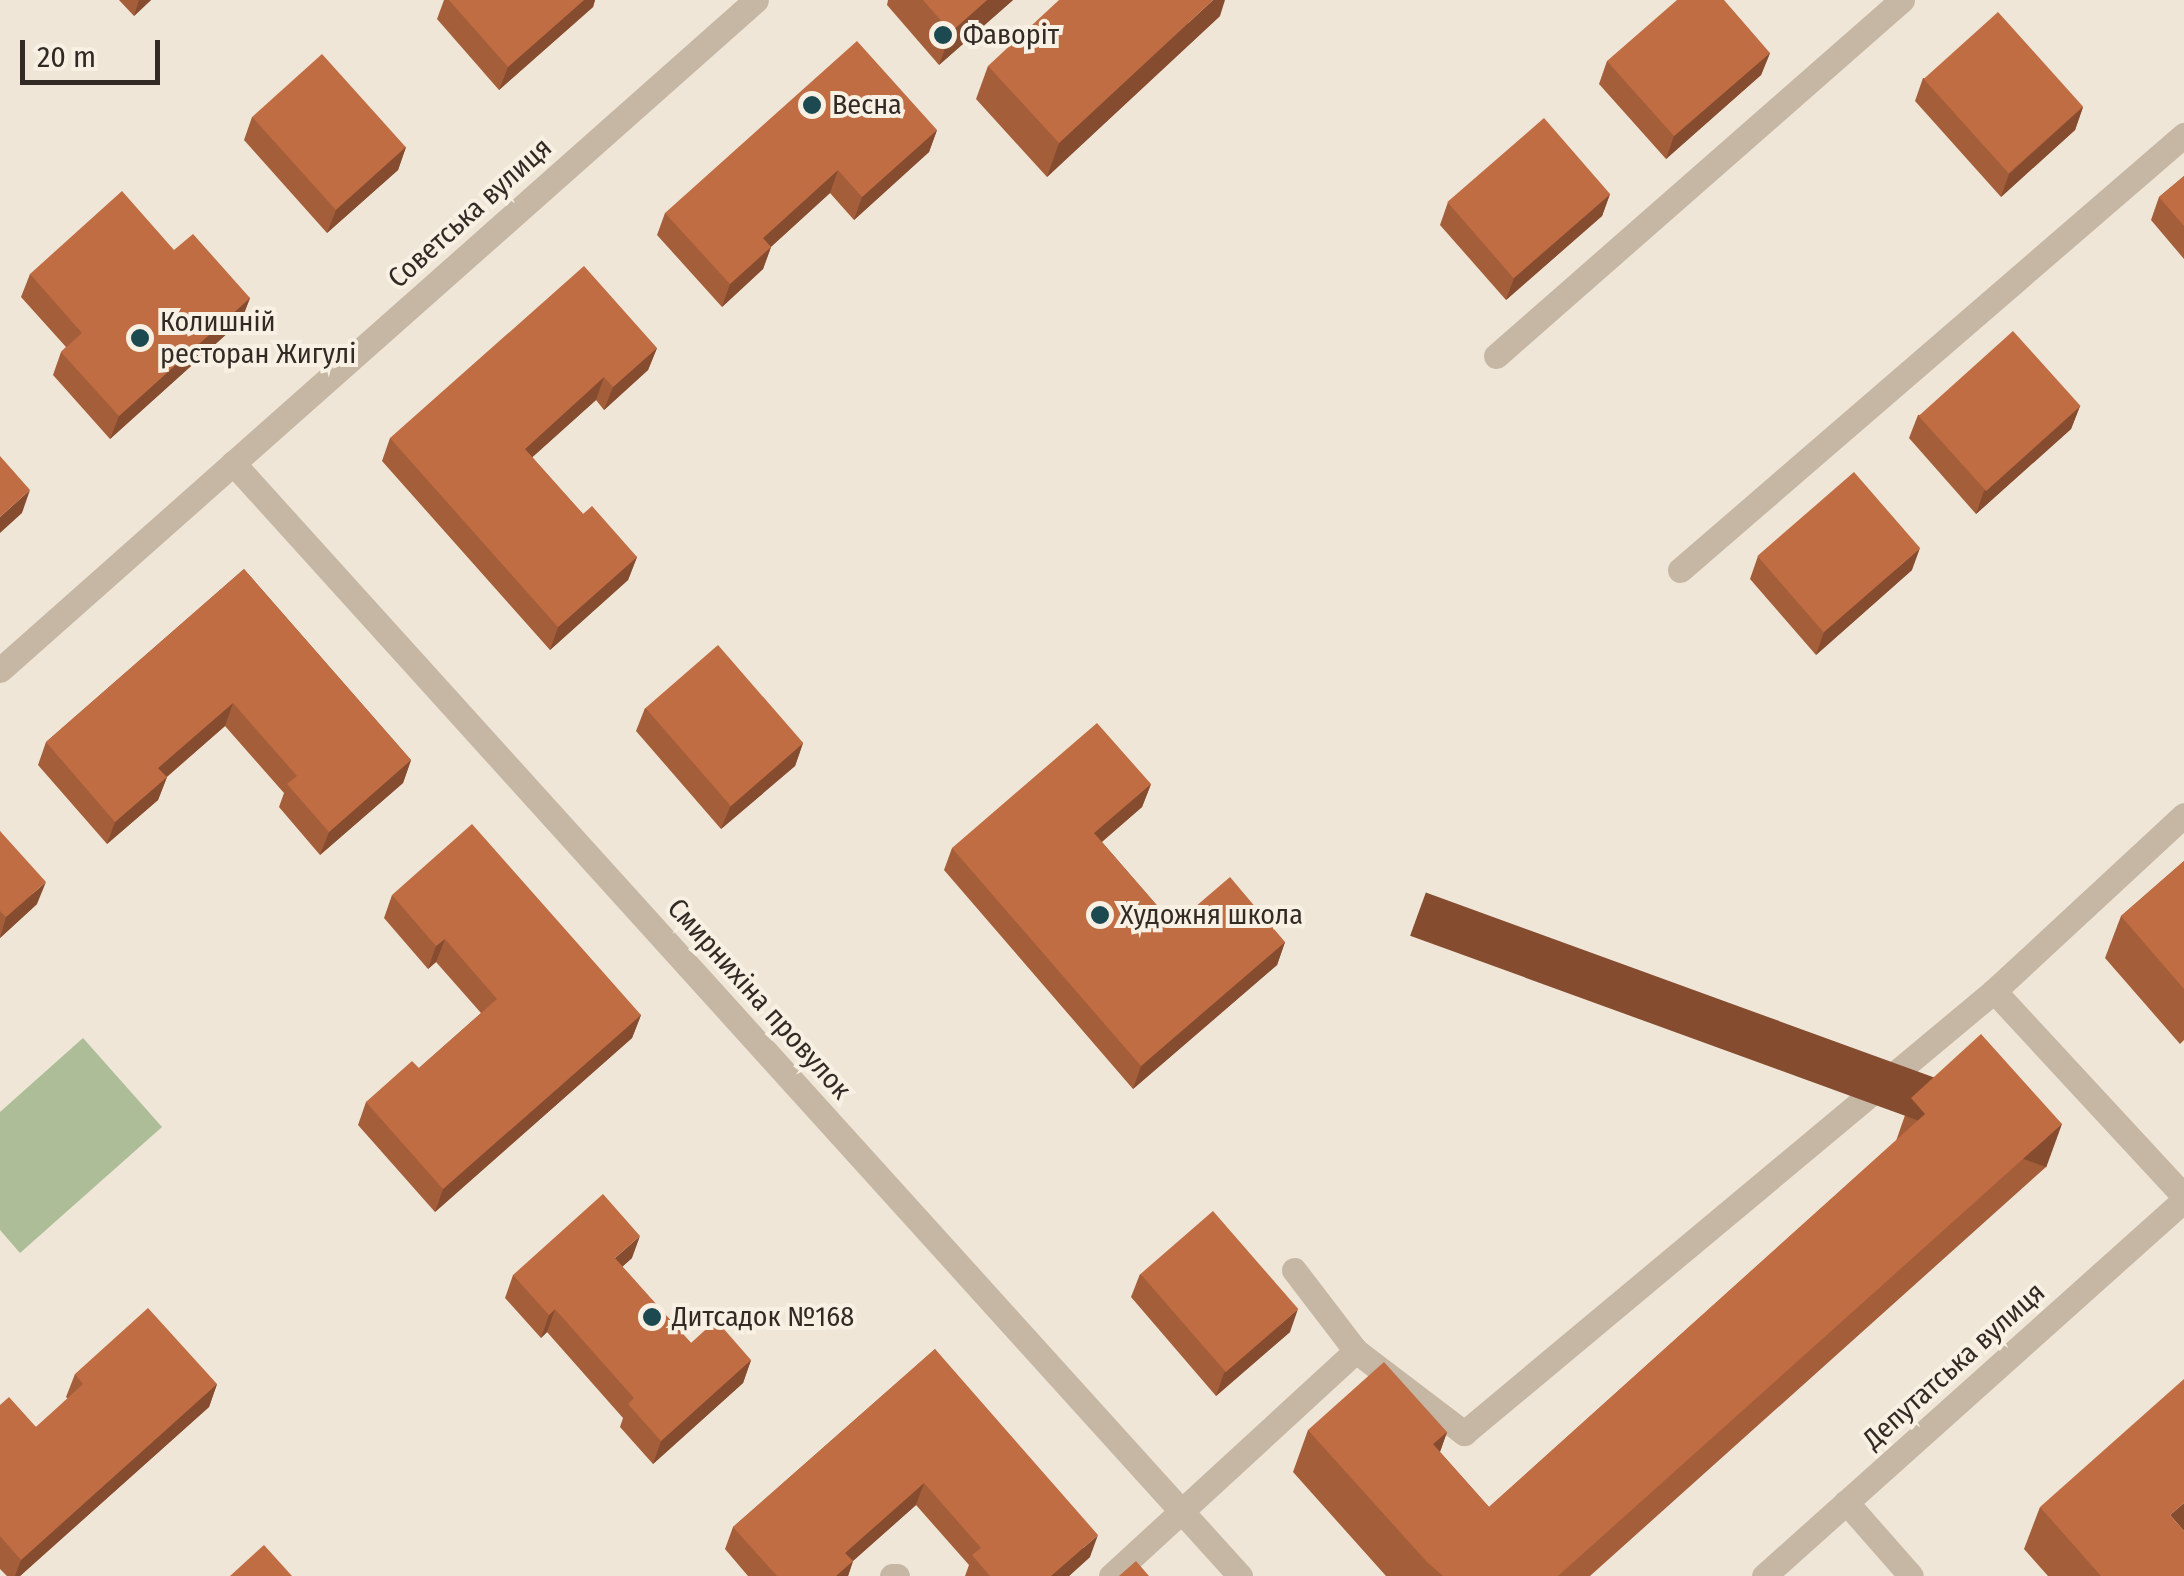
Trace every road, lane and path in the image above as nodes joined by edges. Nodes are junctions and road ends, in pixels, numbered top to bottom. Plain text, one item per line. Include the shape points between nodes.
1 (756, 0) edge
2 (1902, 0) edge
3 (2184, 135) edge
4 (1496, 356) dead end
5 (233, 463) junction
6 (1680, 570) dead end
7 (0, 670) edge
8 (2184, 815) edge
9 (1994, 991) junction
10 (2184, 1198) edge
11 (1294, 1270) dead end
12 (1356, 1351) junction
13 (1846, 1502) junction
14 (1182, 1511) junction
15 (1111, 1576) edge
16 (1240, 1576) edge
17 (1764, 1576) edge
18 (1911, 1576) edge

1 - 5 street, Советська вулиця
2 - 4 street
3 - 6 street
5 - 7 street, Советська вулиця
5 - 14 street, Смирнихіна провулок
8 - 9 street
9 - 10 street
9 - 12 street via 1464,1434
10 - 13 street, Депутатська вулиця
11 - 12 street
12 - 14 street
13 - 17 street, Депутатська вулиця
13 - 18 street
14 - 15 street
14 - 16 street, Смирнихіна провулок

